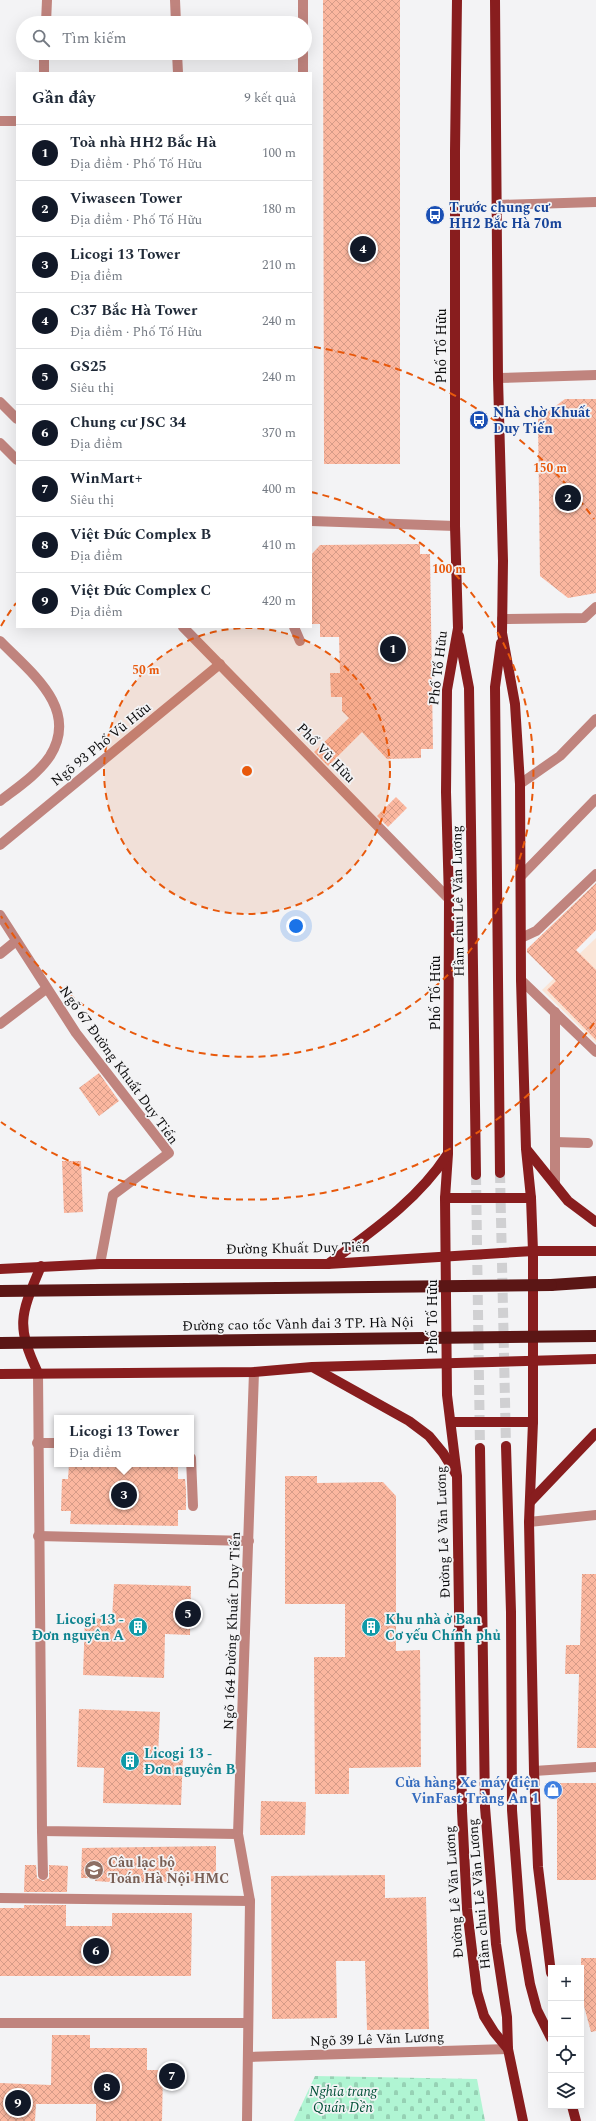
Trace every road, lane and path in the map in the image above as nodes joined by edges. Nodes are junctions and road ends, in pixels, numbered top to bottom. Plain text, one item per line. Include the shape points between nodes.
1 (47, 0) edge
2 (175, 0) edge
3 (303, 0) edge
4 (456, 0) edge
5 (495, 0) edge
6 (46, 16) edge
7 (176, 16) edge
8 (303, 16) edge
9 (44, 60) edge
10 (177, 60) edge
11 (303, 60) edge
12 (44, 72) edge
13 (178, 72) edge
14 (303, 72) edge
15 (16, 121) edge
16 (0, 122) edge
17 (596, 202) edge
18 (497, 204) junction
19 (596, 375) edge
20 (498, 378) junction
21 (0, 402) edge
22 (16, 419) edge
23 (0, 443) edge
24 (16, 459) edge
25 (312, 521) edge
26 (455, 526) junction
27 (596, 607) edge
28 (502, 619) junction
29 (184, 628) edge
30 (294, 628) edge
31 (458, 628) junction
32 (502, 633) junction
33 (0, 641) edge
34 (300, 641) dead end
35 (220, 664) junction
36 (596, 719) edge
37 (520, 784) junction
38 (596, 799) edge
39 (0, 801) edge
40 (0, 845) edge
41 (596, 874) edge
42 (521, 876) junction
43 (449, 899) junction
44 (0, 915) edge
45 (521, 938) junction
46 (16, 941) junction
47 (0, 954) edge
48 (521, 980) junction
49 (46, 989) junction
50 (555, 1012) junction
51 (0, 1024) edge
52 (596, 1052) edge
53 (555, 1142) junction
54 (588, 1143) dead end
55 (526, 1149) junction
56 (448, 1154) junction
57 (500, 1173) tunnel mouth
58 (476, 1175) tunnel mouth
59 (555, 1185) junction
60 (445, 1198) junction
61 (531, 1198) junction
62 (596, 1222) edge
63 (533, 1251) junction
64 (596, 1251) edge
65 (445, 1256) junction
66 (100, 1264) junction
67 (328, 1264) junction
68 (41, 1266) junction
69 (0, 1269) edge
70 (596, 1283) edge
71 (0, 1291) edge
72 (596, 1336) edge
73 (0, 1343) edge
74 (596, 1360) edge
75 (533, 1361) junction
76 (446, 1363) junction
77 (312, 1368) junction
78 (254, 1372) junction
79 (38, 1373) junction
80 (0, 1374) edge
81 (451, 1422) junction
82 (533, 1422) junction
83 (596, 1433) edge
84 (37, 1443) junction
85 (54, 1443) edge
86 (506, 1446) tunnel mouth
87 (480, 1448) tunnel mouth
88 (191, 1467) edge
89 (457, 1476) junction
90 (530, 1501) junction
91 (193, 1506) dead end
92 (596, 1515) edge
93 (529, 1522) junction
94 (38, 1536) junction
95 (249, 1541) junction
96 (596, 1767) edge
97 (534, 1771) junction
98 (42, 1831) junction
99 (238, 1834) junction
100 (43, 1875) dead end
101 (0, 1898) edge
102 (250, 1901) junction
103 (550, 1965) edge
104 (0, 2023) edge
105 (248, 2023) junction
106 (550, 2037) edge
107 (508, 2049) junction
108 (248, 2057) junction
109 (573, 2109) edge
110 (247, 2121) edge
111 (523, 2121) edge
112 (576, 2121) edge

1 - 6 street
2 - 7 street
3 - 8 street
4 - 26 main road, Phố Tố Hữu
5 - 18 main road
9 - 12 street
10 - 13 street
11 - 14 street
15 - 16 street
17 - 18 street
18 - 20 main road
19 - 20 street
20 - 28 main road
21 - 22 street
23 - 24 street
25 - 26 street
26 - 31 main road, Phố Tố Hữu
27 - 28 street via 584,618
28 - 32 main road
29 - 35 street, Phố Vũ Hữu
30 - 34 street
31 - 43 main road, Phố Tố Hữu via 447,690
31 - 58 main road, Hầm chui Lê Văn Lương via 469,688
32 - 37 main road via 515,704
32 - 57 main road via 495,687
33 - 39 street via 43,685 58,709 59,734 50,756
35 - 40 street, Ngõ 93 Phố Vũ Hữu
35 - 43 street, Phố Vũ Hữu
36 - 37 street via 560,756
37 - 42 main road
38 - 42 street
41 - 45 street via 536,931
42 - 45 main road
43 - 56 main road, Phố Tố Hữu
44 - 46 street, Ngõ 67 Đường Khuất Duy Tiến
45 - 48 main road
46 - 47 street
46 - 49 street, Ngõ 67 Đường Khuất Duy Tiến
48 - 50 street
48 - 55 main road
49 - 51 street
49 - 66 street, Ngõ 67 Đường Khuất Duy Tiến via 76,1033 169,1153 113,1195
50 - 52 street
50 - 53 street
53 - 54 street
53 - 59 street
55 - 59 main road
55 - 61 main road
56 - 60 main road, Phố Tố Hữu
56 - 67 main road via 435,1173 402,1206
59 - 62 main road via 568,1201
60 - 61 main road
60 - 65 main road, Phố Tố Hữu
61 - 63 main road
63 - 64 main road, Đường Khuất Duy Tiến
63 - 65 main road, Đường Khuất Duy Tiến
63 - 75 main road
65 - 67 main road, Đường Khuất Duy Tiến
65 - 76 main road, Phố Tố Hữu
66 - 67 main road, Đường Khuất Duy Tiến
66 - 68 main road, Đường Khuất Duy Tiến
68 - 69 main road, Đường Khuất Duy Tiến
68 - 79 main road via 26,1302 22,1325 26,1348
70 - 71 highway, bridge
72 - 73 highway, Đường cao tốc Vành đai 3 TP. Hà Nội, bridge
74 - 75 main road
75 - 76 main road
75 - 82 main road
76 - 77 main road
76 - 81 main road, Đường Lê Văn Lương
77 - 78 main road
77 - 89 main road via 389,1410 429,1436 443,1452
78 - 79 main road
78 - 95 street, Ngõ 164 Đường Khuất Duy Tiến
79 - 80 main road
79 - 84 street
81 - 82 main road
81 - 89 main road, Đường Lê Văn Lương
82 - 90 main road
83 - 90 main road
84 - 85 street
84 - 94 street
86 - 106 main road via 514,1833 521,1930 537,2010
87 - 107 main road, Hầm chui Lê Văn Lương via 485,1807 496,1944 507,2017
88 - 91 street
89 - 107 main road, Đường Lê Văn Lương via 462,1811 467,1909 479,1998 488,2021
90 - 93 main road
92 - 93 street
93 - 97 main road
94 - 95 street
94 - 98 street
95 - 99 street, Ngõ 164 Đường Khuất Duy Tiến
96 - 97 street
97 - 103 main road via 538,1867
98 - 99 street
98 - 100 street
99 - 102 street, Ngõ 164 Đường Khuất Duy Tiến
101 - 102 street
102 - 105 street, Ngõ 164 Đường Khuất Duy Tiến
104 - 105 street
105 - 108 street, Ngõ 164 Đường Khuất Duy Tiến
107 - 108 street, Ngõ 39 Lê Văn Lương
107 - 111 main road, Đường Lê Văn Lương
108 - 110 street, Ngõ 164 Đường Khuất Duy Tiến
109 - 112 main road

